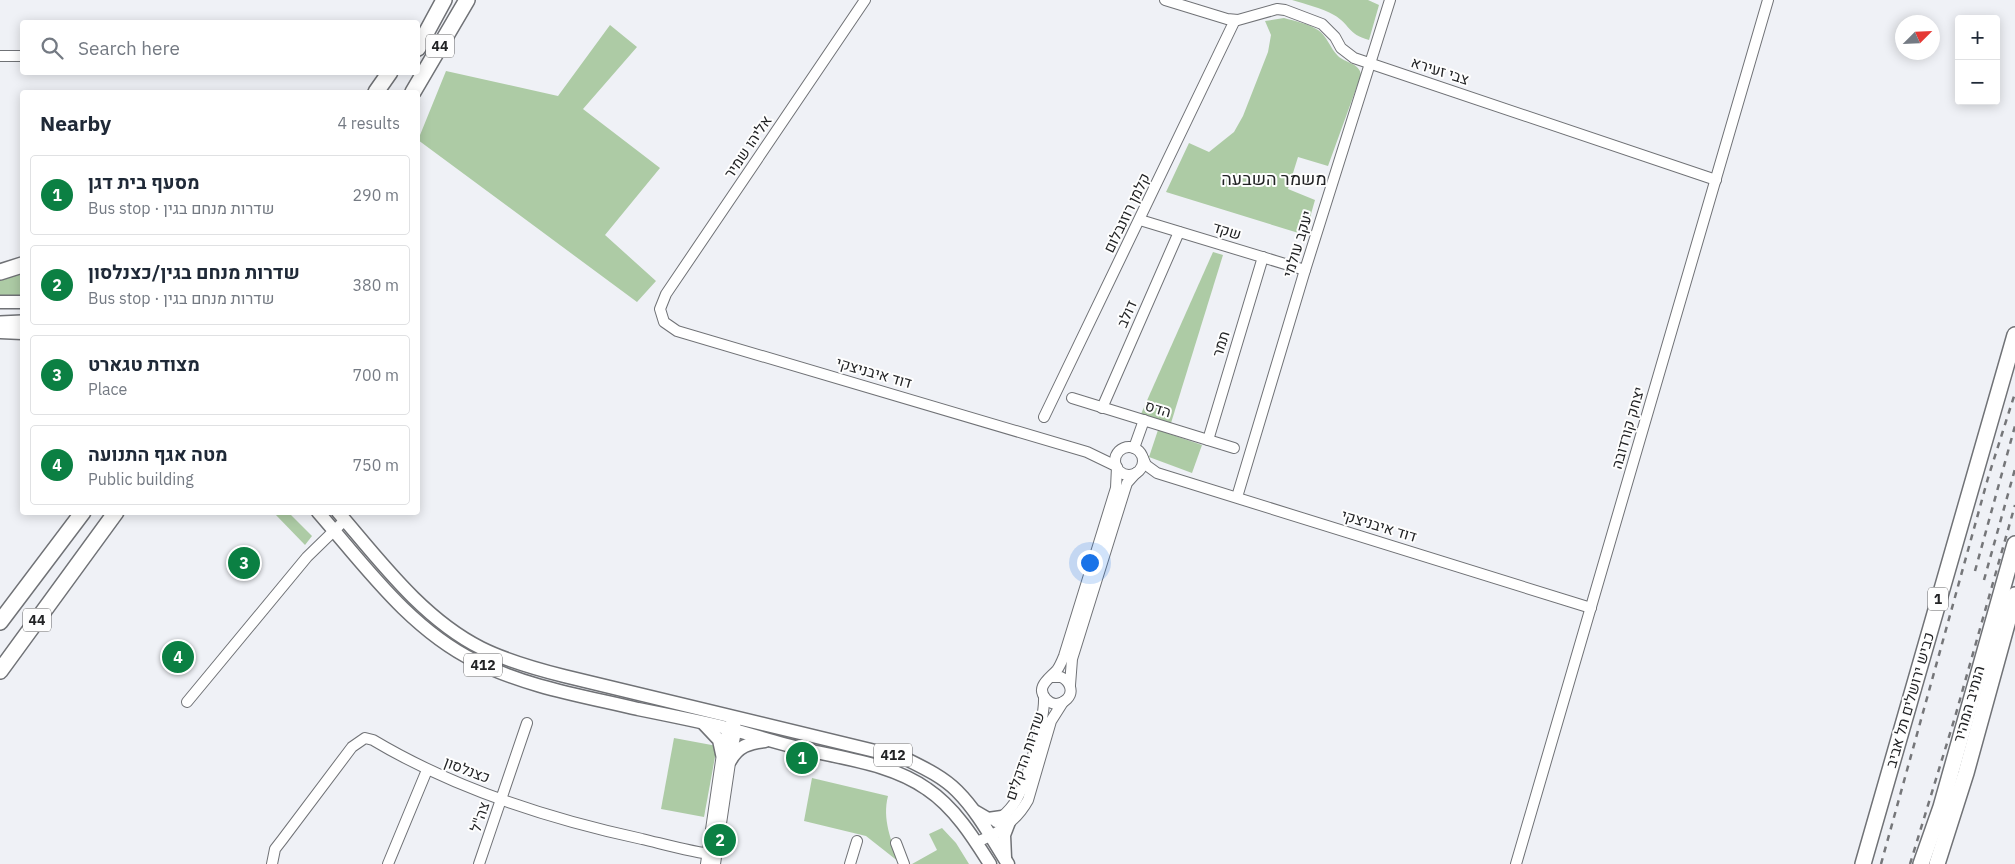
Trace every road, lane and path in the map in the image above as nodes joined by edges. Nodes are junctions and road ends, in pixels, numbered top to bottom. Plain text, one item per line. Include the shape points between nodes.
1 (442, 0) edge
2 (467, 0) edge
3 (865, 0) edge
4 (1165, 0) edge
5 (1390, 0) edge
6 (1768, 0) edge
7 (1235, 20) junction
8 (420, 30) edge
9 (420, 44) edge
10 (0, 56) edge
11 (20, 56) edge
12 (1370, 64) junction
13 (388, 75) edge
14 (400, 75) edge
15 (377, 90) edge
16 (390, 90) edge
17 (414, 90) edge
18 (1716, 180) junction
19 (1140, 220) junction
20 (1179, 232) junction
21 (1263, 257) junction
22 (20, 266) edge
23 (1305, 270) junction
24 (0, 272) edge
25 (0, 302) edge
26 (20, 302) edge
27 (661, 312) joint
28 (20, 323) edge
29 (0, 324) edge
30 (0, 332) edge
31 (20, 333) edge
32 (2015, 335) edge
33 (1072, 398) dead end
34 (1102, 408) junction
35 (1044, 417) dead end
36 (1144, 420) junction
37 (1208, 440) junction
38 (1134, 448) junction
39 (1234, 448) dead end
40 (1120, 451) junction
41 (1087, 452) junction
42 (1142, 458) junction
43 (1116, 467) junction
44 (1137, 472) junction
45 (1157, 473) junction
46 (1237, 498) junction
47 (81, 515) edge
48 (114, 515) edge
49 (321, 515) edge
50 (341, 516) edge
51 (334, 531) junction
52 (2015, 544) edge
53 (2015, 595) edge
54 (1591, 608) junction
55 (0, 622) edge
56 (0, 671) edge
57 (1050, 677) junction
58 (1070, 686) junction
59 (1044, 697) junction
60 (187, 702) dead end
61 (1063, 702) junction
62 (527, 723) dead end
63 (703, 724) junction
64 (733, 726) junction
65 (767, 740) junction
66 (726, 757) junction
67 (427, 770) junction
68 (1966, 773) junction
69 (502, 799) junction
70 (972, 809) junction
71 (1006, 820) junction
72 (989, 833) junction
73 (857, 841) dead end
74 (976, 842) junction
75 (896, 843) dead end
76 (711, 859) edge
77 (1007, 862) edge
78 (272, 864) edge
79 (388, 864) edge
80 (479, 864) edge
81 (850, 864) edge
82 (904, 864) edge
83 (990, 864) edge
84 (1516, 864) edge
85 (1863, 864) edge
86 (1921, 864) edge
87 (1937, 864) edge
88 (1941, 864) edge

1 - 8 highway
1 - 9 highway, 44
2 - 17 highway, 44
3 - 27 street, אליהו שמיר via 666,294
4 - 7 street, צבי זעירא
5 - 12 street, יעקב עולמי
6 - 18 street, יצחק קורדובה
7 - 12 street, צבי זעירא via 1284,10 1322,24 1346,53
7 - 19 street, קלמן רוזנבלום
10 - 11 street
12 - 18 street, צבי זעירא
12 - 23 street, יעקב עולמי
13 - 15 highway
14 - 16 highway
18 - 54 street, יצחק קורדובה
19 - 20 street, שקד
19 - 35 street, קלמן רוזנבלום
20 - 21 street, שקד
20 - 34 street, דולב
21 - 23 street, שקד
21 - 37 street, תמר
22 - 24 highway
23 - 46 street, יעקב עולמי
25 - 26 main road
27 - 41 street, דוד איבניצקי via 664,322 677,331
28 - 29 highway
30 - 31 main road
32 - 85 highway, כביש ירושלים תל אביב / 1
33 - 34 street, הדס
34 - 36 street, הדס
36 - 37 street, הדס
36 - 38 street
37 - 39 street, הדס
38 - 40 street
38 - 42 street
40 - 41 street, דוד איבניצקי
40 - 43 street via 1115,459
41 - 43 street, דוד איבניצקי
42 - 44 street via 1142,467
42 - 45 street, דוד איבניצקי
43 - 44 street via 1125,474
43 - 57 street via 1116,488 1064,656
44 - 45 street, דוד איבניצקי
44 - 58 street via 1125,489 1075,649
45 - 46 street, דוד איבניצקי
46 - 54 street, דוד איבניצקי
47 - 55 highway, 44
48 - 56 highway, 44
49 - 51 main road, 412
50 - 51 street
50 - 64 main road, 412 via 421,605 453,631 480,647 539,670
51 - 60 street via 307,557
51 - 63 main road, 412 via 411,616 473,661 535,684
52 - 86 highway, הנתיב המהיר
53 - 68 highway
54 - 84 street, יצחק קורדובה
57 - 58 street via 1062,677
57 - 59 street via 1042,688
58 - 61 street via 1070,695
59 - 61 street via 1051,703
59 - 71 street, שדרות הדקלים via 1044,713 1023,785
61 - 71 street, שדרות הדקלים via 1051,721 1028,800 1024,808
62 - 69 street, צה"ל
63 - 64 main road, 412
63 - 66 main road via 719,740
64 - 65 main road, 412
64 - 66 street
64 - 70 main road, 412 via 904,758 956,790
65 - 66 main road via 744,746
65 - 74 main road, 412 via 882,768 913,780 946,805
66 - 76 street
67 - 69 street, כצנלסון
67 - 78 street, כצנלסון via 373,740 365,738 359,741 282,840 275,850
67 - 79 street
68 - 87 highway
68 - 88 highway
69 - 76 street, כצנלסון via 583,825
69 - 80 street, צה"ל
70 - 71 main road via 988,819
70 - 72 main road, 412
71 - 72 street, שדרות הדקלים
71 - 77 main road
72 - 74 street, שדרות הדקלים
72 - 77 main road, 412
73 - 81 street
74 - 83 main road, 412
75 - 82 street

